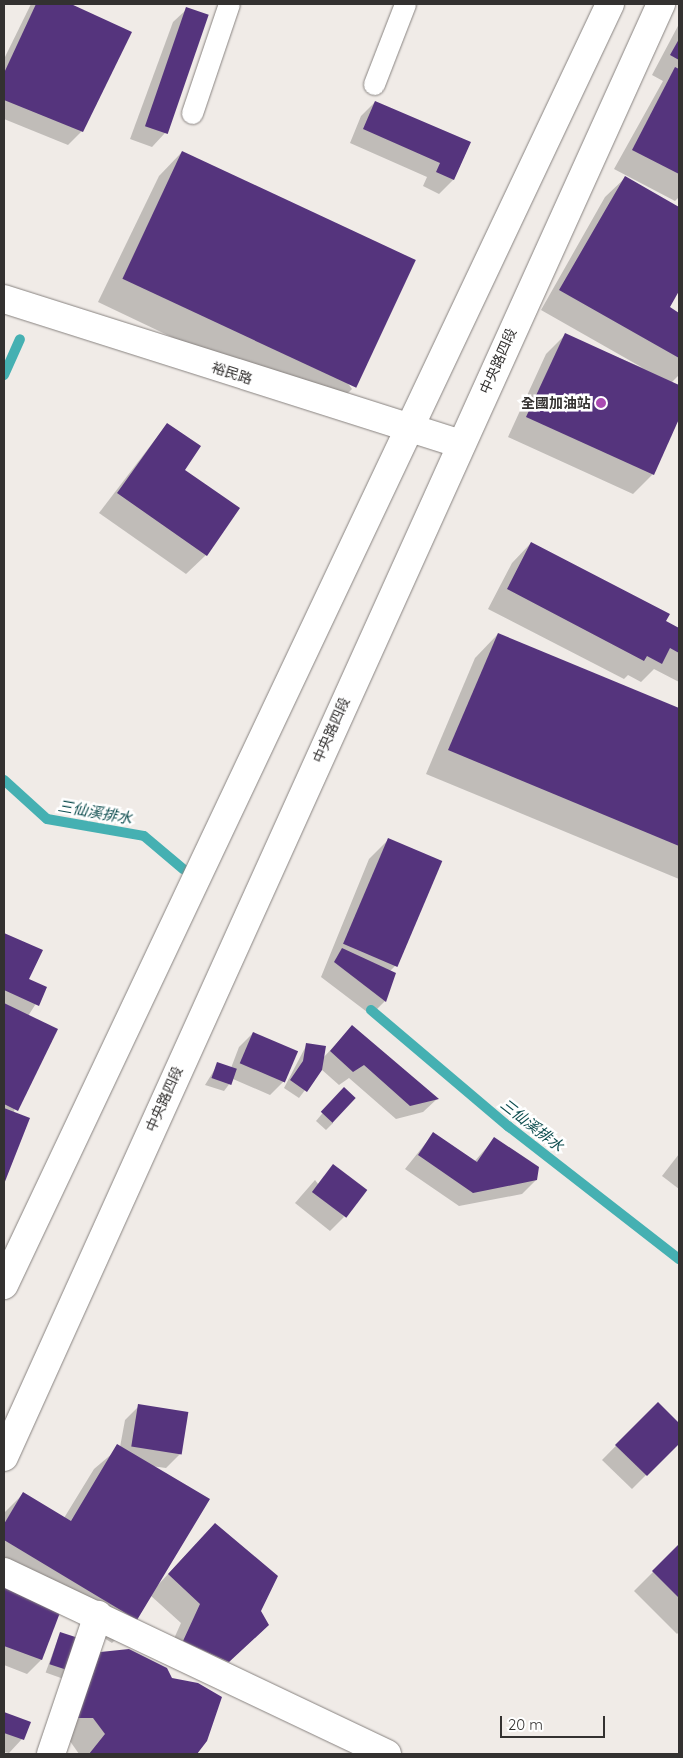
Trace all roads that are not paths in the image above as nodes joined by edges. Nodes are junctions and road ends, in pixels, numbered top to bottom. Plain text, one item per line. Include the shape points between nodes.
1 (229, 4) edge
2 (405, 4) edge
3 (610, 4) edge
4 (661, 4) edge
5 (374, 84) dead end
6 (192, 113) dead end
7 (4, 299) edge
8 (409, 430) junction
9 (460, 444) junction
10 (4, 1285) edge
11 (4, 1458) edge
12 (4, 1572) edge
13 (98, 1615) junction
14 (51, 1754) edge
15 (387, 1754) edge

1 - 6 lane
2 - 5 lane
3 - 8 street
4 - 9 street, 中央路四段
7 - 8 street, 裕民路
8 - 9 street, 裕民路
8 - 10 street
9 - 11 street, 中央路四段
12 - 13 street
13 - 14 street
13 - 15 street

